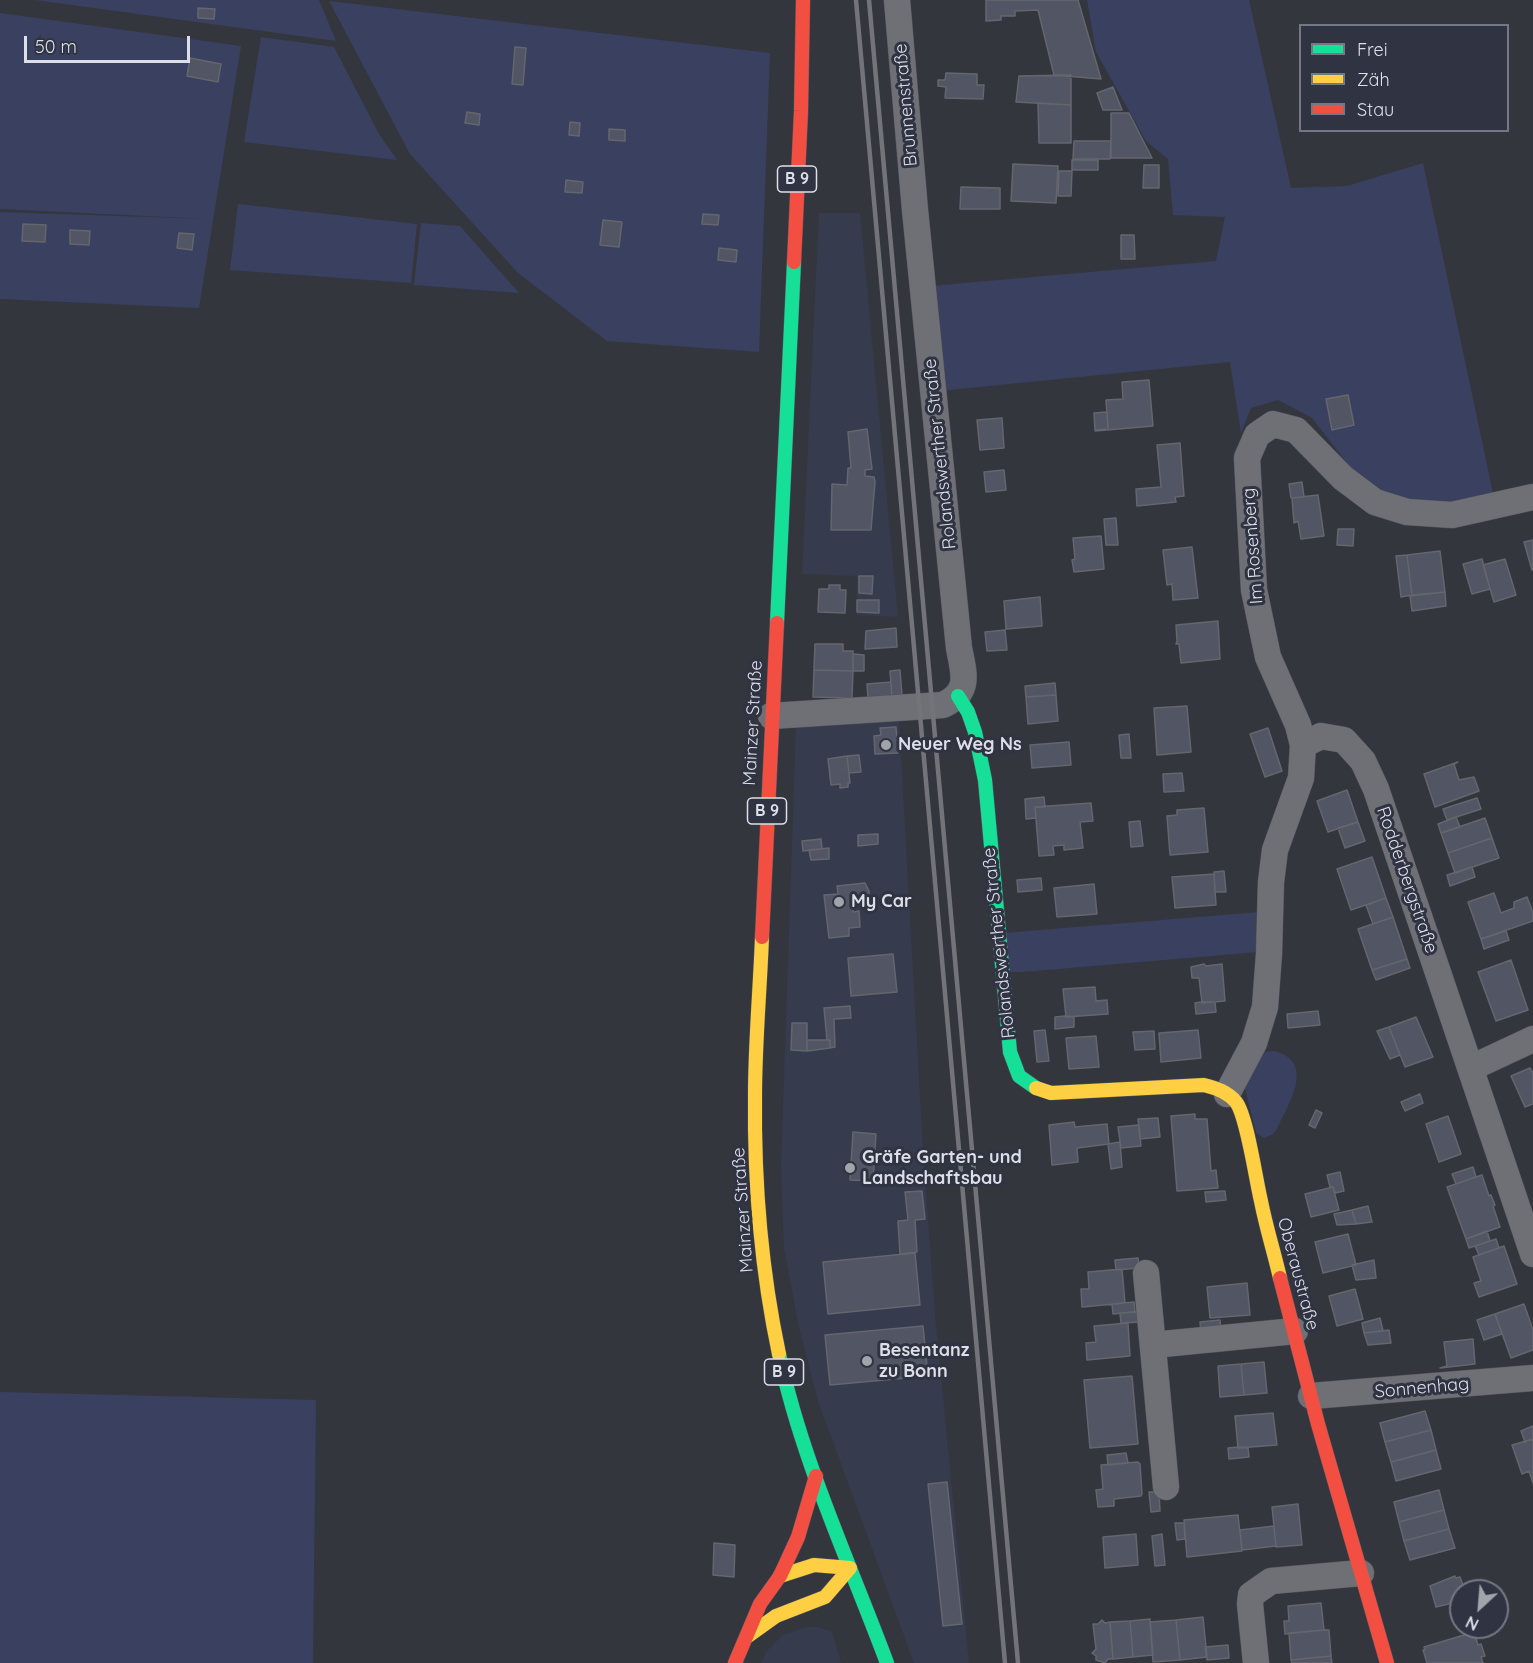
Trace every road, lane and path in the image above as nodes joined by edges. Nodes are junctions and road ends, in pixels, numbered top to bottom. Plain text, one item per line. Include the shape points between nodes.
1 (803, 0) edge
2 (897, 0) edge
3 (915, 210) joint
4 (1533, 497) edge
5 (958, 696) junction
6 (771, 716) junction
7 (1303, 745) junction
8 (1533, 1039) edge
9 (1470, 1068) junction
10 (1227, 1094) junction
11 (1533, 1254) edge
12 (1146, 1273) dead end
13 (1295, 1331) junction
14 (1153, 1345) junction
15 (1533, 1378) edge
16 (1311, 1396) junction
17 (816, 1476) junction
18 (1166, 1487) dead end
19 (850, 1568) junction
20 (1361, 1573) junction
21 (780, 1576) junction
22 (748, 1636) junction
23 (735, 1663) edge
24 (887, 1663) edge
25 (1256, 1663) edge
26 (1387, 1663) edge

1 - 6 main road, Mainzer Straße / B 9
2 - 3 street, Brunnenstraße
3 - 5 street, Rolandswerther Straße via 965,678
4 - 7 street, Im Rosenberg via 1452,515 1407,512 1375,502 1343,478 1296,430 1273,424 1257,435 1247,458 1254,590 1268,657
5 - 6 street via 943,705
5 - 10 main road, Rolandswerther Straße via 966,705 978,742 1008,1041 1012,1062 1026,1084 1052,1093 1204,1085
6 - 17 main road, Mainzer Straße / B 9 via 754,1095 756,1179 763,1265 781,1363
7 - 9 street, Rodderbergstraße via 1321,736 1344,740 1363,761 1376,789
7 - 10 street, Im Rosenberg via 1301,778 1275,849 1265,1008 1254,1043
8 - 9 street
9 - 11 street, Rodderbergstraße
10 - 13 main road, Oberaustraße via 1237,1103 1243,1119
12 - 14 street
13 - 14 street
13 - 16 main road, Oberaustraße
14 - 18 street
15 - 16 street, Sonnenhag
16 - 20 main road, Oberaustraße
17 - 19 main road, Mainzer Straße / B 9
17 - 21 main road via 798,1537
19 - 21 main road via 814,1565
19 - 22 main road via 825,1597 776,1616
19 - 24 main road, B 9
20 - 25 street via 1270,1581 1251,1595
20 - 26 main road, Oberaustraße
21 - 22 main road via 760,1604
22 - 23 main road

